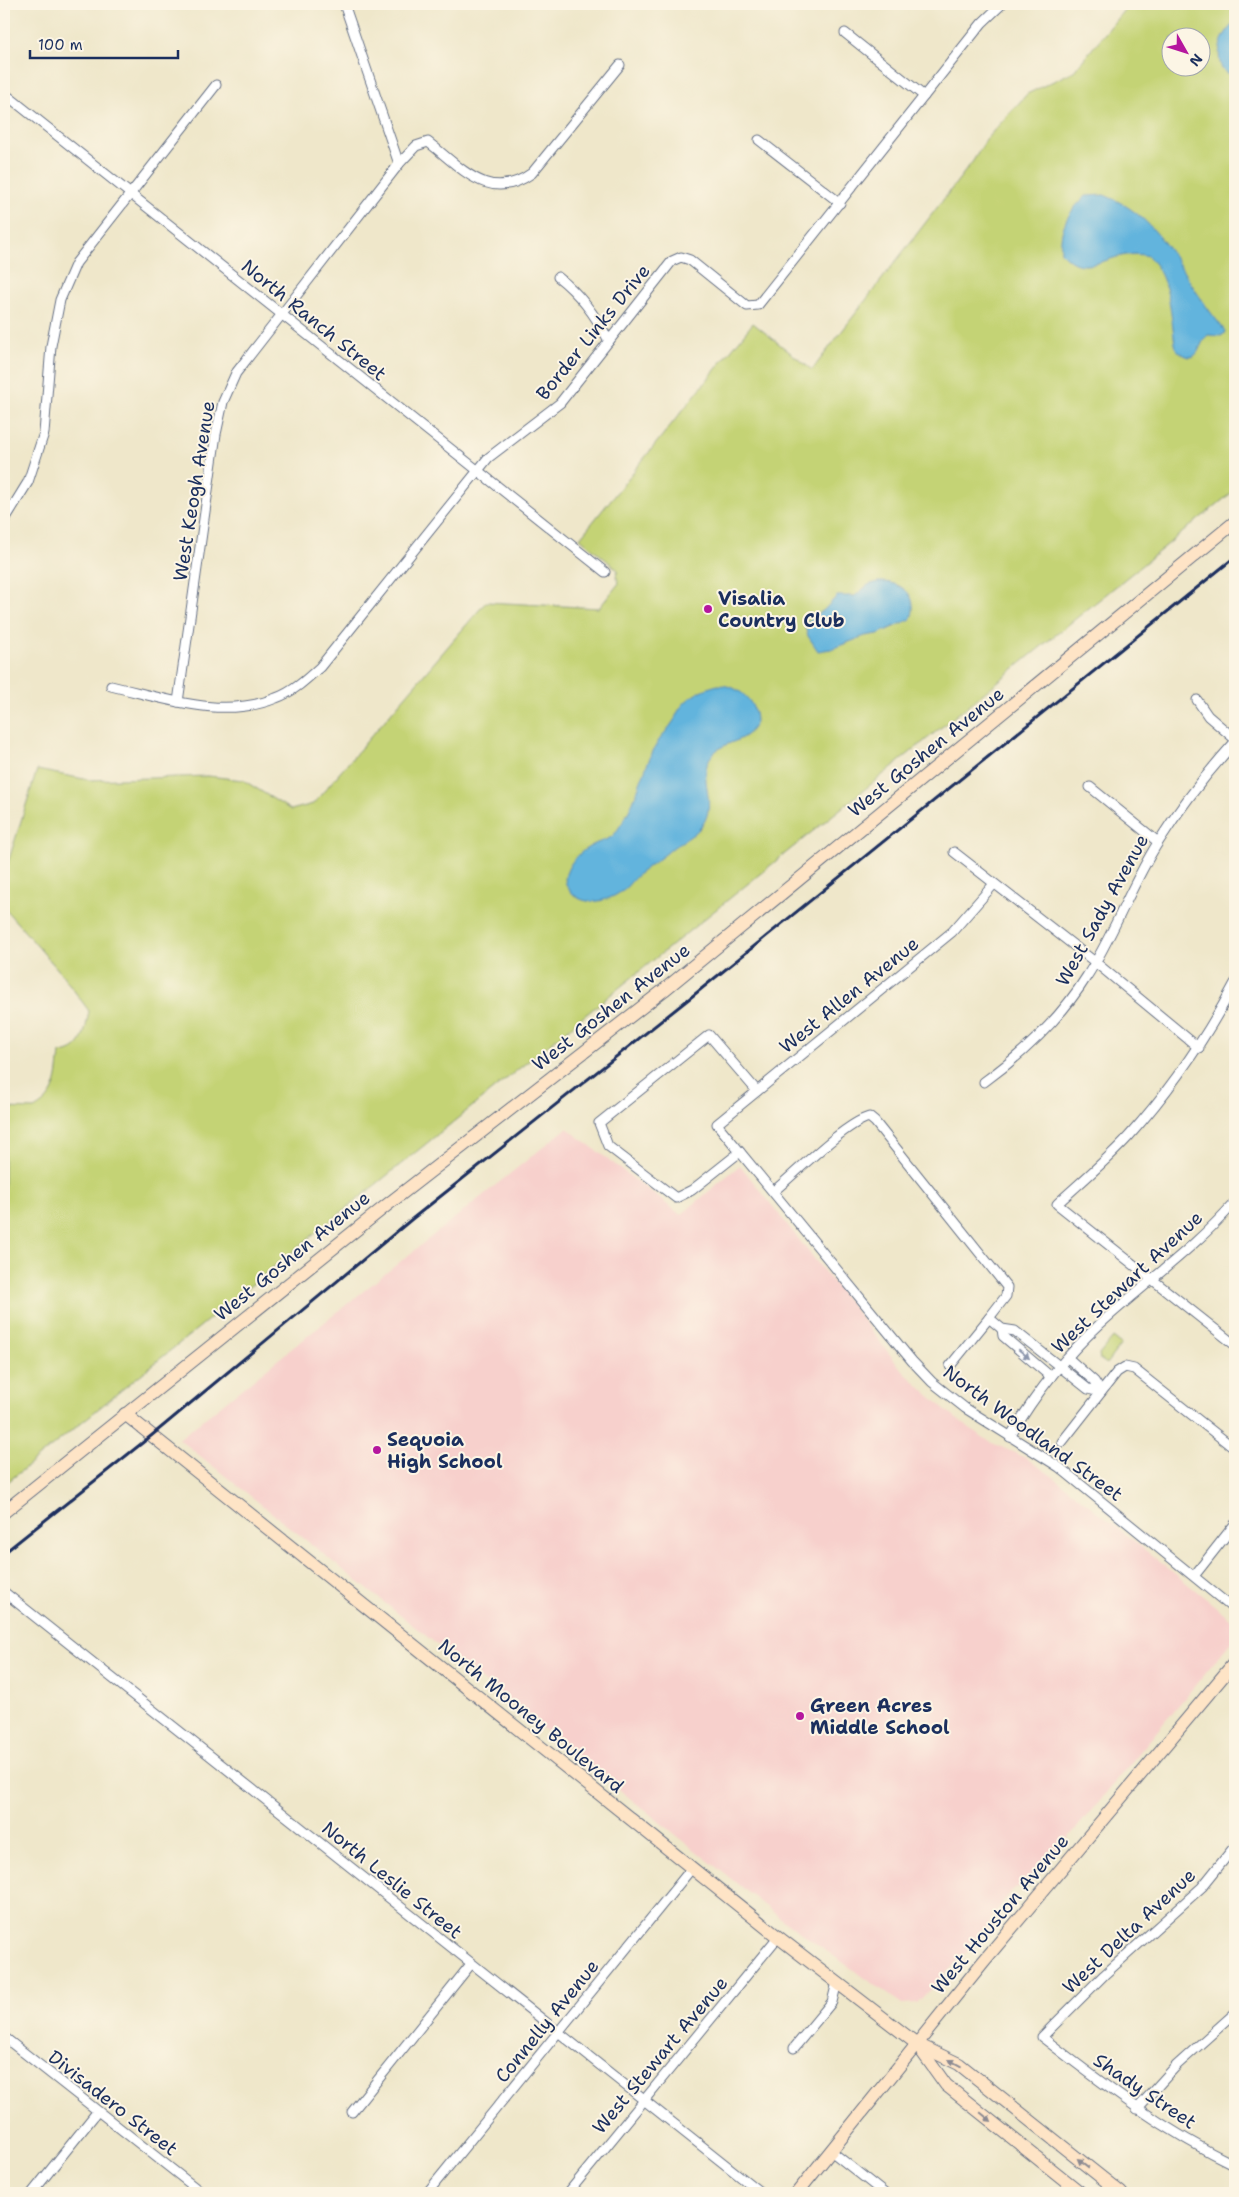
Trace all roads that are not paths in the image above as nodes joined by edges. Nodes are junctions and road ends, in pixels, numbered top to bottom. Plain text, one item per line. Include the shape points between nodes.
1 (344, 4) edge
2 (1002, 4) edge
3 (845, 33) dead end
4 (620, 64) dead end
5 (216, 85) dead end
6 (4, 93) edge
7 (924, 96) junction
8 (759, 140) dead end
9 (399, 164) junction
10 (130, 194) junction
11 (840, 203) junction
12 (558, 277) dead end
13 (281, 314) junction
14 (609, 341) junction
15 (477, 470) junction
16 (4, 520) edge
17 (1235, 522) edge
18 (605, 572) dead end
19 (111, 686) dead end
20 (1197, 700) dead end
21 (178, 702) junction
22 (1235, 741) edge
23 (1090, 787) dead end
24 (1158, 842) junction
25 (954, 852) dead end
26 (994, 884) junction
27 (1095, 962) junction
28 (1235, 983) edge
29 (1198, 1048) junction
30 (984, 1082) dead end
31 (757, 1091) junction
32 (717, 1124) joint
33 (740, 1152) junction
34 (774, 1192) junction
35 (1235, 1202) edge
36 (1153, 1280) junction
37 (989, 1318) junction
38 (1002, 1329) junction
39 (1235, 1345) edge
40 (1068, 1358) junction
41 (950, 1366) dead end
42 (1060, 1366) junction
43 (1088, 1375) junction
44 (1051, 1377) junction
45 (1081, 1383) junction
46 (1101, 1392) junction
47 (125, 1414) junction
48 (1010, 1437) junction
49 (1062, 1442) dead end
50 (1235, 1449) edge
51 (4, 1512) edge
52 (1235, 1524) edge
53 (1194, 1576) junction
54 (4, 1592) edge
55 (1235, 1610) edge
56 (1235, 1662) edge
57 (1235, 1846) edge
58 (692, 1868) junction
59 (778, 1937) junction
60 (471, 1964) junction
61 (837, 1982) junction
62 (1235, 2013) edge
63 (558, 2033) junction
64 (4, 2037) edge
65 (1042, 2037) joint
66 (917, 2044) junction
67 (794, 2048) dead end
68 (643, 2100) junction
69 (1136, 2108) junction
70 (98, 2112) junction
71 (352, 2112) dead end
72 (831, 2151) junction
73 (1235, 2165) edge
74 (32, 2193) edge
75 (202, 2193) edge
76 (427, 2193) edge
77 (568, 2193) edge
78 (761, 2193) edge
79 (797, 2193) edge
80 (884, 2193) edge
81 (1081, 2193) edge
82 (1122, 2193) edge

1 - 9 street
2 - 7 street, Border Links Drive via 982,23
3 - 7 street
4 - 9 street, West Keogh Avenue via 532,173 519,182 486,185 428,142 416,146
5 - 10 street
6 - 10 street, North Ranch Street
7 - 11 street, Border Links Drive
8 - 11 street
9 - 13 street, West Keogh Avenue
10 - 13 street, North Ranch Street
10 - 16 street via 76,263 60,300 51,346 44,433 28,482
11 - 14 street, Border Links Drive via 758,305 747,306 690,260 681,257 672,261
12 - 14 street via 588,308
13 - 15 street, North Ranch Street
13 - 21 street, West Keogh Avenue via 236,373 223,402
14 - 15 street, Border Links Drive via 560,403
15 - 18 street, North Ranch Street
15 - 21 street, Border Links Drive via 320,667 301,684 278,698 252,706 228,709
17 - 47 main road, West Goshen Avenue via 664,990 386,1205
19 - 21 street, Border Links Drive
20 - 22 street via 1208,716
22 - 24 street, West Sady Avenue
23 - 24 street
24 - 27 street, West Sady Avenue
25 - 26 street
26 - 27 street
26 - 31 street, West Allen Avenue via 952,932
27 - 29 street
27 - 30 street, West Sady Avenue via 1067,1005 1039,1036
28 - 29 street
29 - 36 street via 1128,1137 1057,1204
31 - 32 street, West Allen Avenue
31 - 33 street via 709,1035 599,1123 608,1146 676,1198 692,1190
32 - 33 street, North Woodland Street
33 - 34 street, North Woodland Street
34 - 37 street via 846,1130 869,1118 1008,1288 1006,1296
34 - 48 street, North Woodland Street via 912,1361 952,1398
35 - 36 street, West Stewart Avenue
36 - 39 street
36 - 40 street, West Stewart Avenue via 1100,1324
37 - 38 street
37 - 41 street
38 - 42 street via 1015,1331
38 -> 44 street via 1004,1336
40 - 42 street, West Stewart Avenue
40 - 43 street
42 - 44 street, West Stewart Avenue
42 - 45 street
43 - 45 street
43 - 46 street
44 - 48 street, West Stewart Avenue
45 - 46 street via 1088,1389
46 - 49 street
46 - 50 street via 1117,1372 1125,1367 1134,1369
47 - 51 main road, West Goshen Avenue
47 - 58 main road, North Mooney Boulevard
48 - 53 street, North Woodland Street via 1060,1467
52 - 53 street
53 - 55 street, North Woodland Street
54 - 60 street, North Leslie Street
56 - 66 main road, West Houston Avenue
57 - 65 street, West Delta Avenue via 1202,1887 1104,1975
58 - 59 main road, North Mooney Boulevard
58 - 63 street, Connelly Avenue
59 - 61 main road, North Mooney Boulevard
59 - 68 street, West Stewart Avenue
60 - 63 street, North Leslie Street
60 - 71 street
61 - 66 main road, North Mooney Boulevard
61 - 67 street via 832,2002
62 - 69 street via 1177,2065
63 - 68 street, North Leslie Street
63 - 76 street, Connelly Avenue
64 - 70 street, Divisadero Street
65 - 69 street, Shady Street
66 - 72 main road, West Houston Avenue
66 -> 81 main road, North Mooney Boulevard via 946,2085
82 -> 66 main road, North Mooney Boulevard via 959,2064
68 - 77 street, West Stewart Avenue
68 - 78 street, North Leslie Street
69 - 73 street, Shady Street via 1193,2144
70 - 74 street
70 - 75 street, Divisadero Street
72 - 79 main road, West Houston Avenue
72 - 80 street

